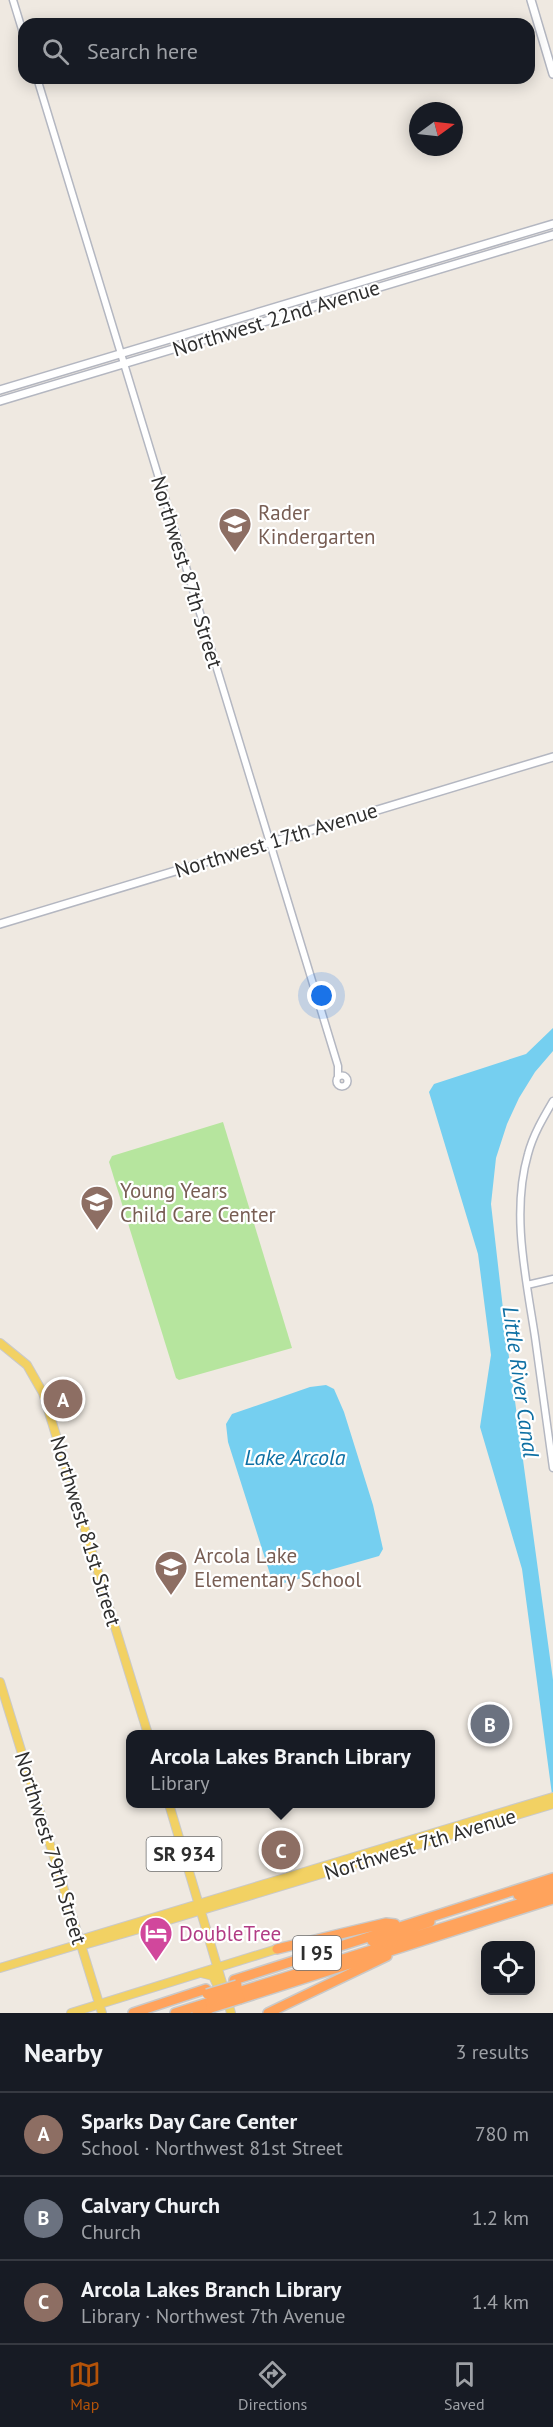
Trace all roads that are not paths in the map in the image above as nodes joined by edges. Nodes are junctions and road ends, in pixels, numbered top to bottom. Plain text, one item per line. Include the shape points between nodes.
1 (13, 0) edge
2 (531, 0) edge
3 (18, 18) edge
4 (553, 74) edge
5 (39, 84) edge
6 (553, 224) edge
7 (553, 235) edge
8 (121, 354) junction
9 (124, 364) junction
10 (0, 390) edge
11 (0, 401) edge
12 (553, 757) edge
13 (269, 842) junction
14 (0, 924) edge
15 (341, 1076) dead end
16 (553, 1101) edge
17 (553, 1279) edge
18 (527, 1285) junction
19 (0, 1343) edge
20 (553, 1468) edge
21 (0, 1682) edge
22 (147, 1730) edge
23 (552, 1800) edge
24 (170, 1808) edge
25 (409, 1840) junction
26 (404, 1849) junction
27 (553, 1878) edge
28 (553, 1885) edge
29 (553, 1893) edge
30 (553, 1899) edge
31 (200, 1907) junction
32 (401, 1925) junction
33 (80, 1944) junction
34 (395, 1948) junction
35 (277, 1949) joint
36 (217, 1966) junction
37 (0, 1968) edge
38 (201, 1973) junction
39 (237, 1989) junction
40 (208, 1998) junction
41 (99, 2004) junction
42 (71, 2013) edge
43 (102, 2013) edge
44 (133, 2013) edge
45 (149, 2013) edge
46 (175, 2013) edge
47 (196, 2013) edge
48 (226, 2013) edge
49 (231, 2013) edge
50 (268, 2013) edge

1 - 3 street
2 - 4 main road
5 - 8 street, Northwest 87th Street
6 - 8 main road, Northwest 22nd Avenue
7 - 9 main road, Northwest 22nd Avenue
8 - 9 street, Northwest 87th Street
8 - 10 main road, Northwest 22nd Avenue
9 - 11 main road, Northwest 22nd Avenue
9 - 13 street, Northwest 87th Street
12 - 13 main road, Northwest 17th Avenue
13 - 14 main road, Northwest 17th Avenue
13 - 15 street, Northwest 87th Street
16 - 18 street via 528,1155 522,1189
17 - 18 street
18 - 20 street
19 - 22 main road, Northwest 81st Street via 27,1365 43,1393
21 - 33 main road, Northwest 79th Street
23 - 25 main road, Northwest 7th Avenue
23 - 26 main road, Northwest 7th Avenue
24 - 31 main road, SR 934
25 - 26 main road
25 - 31 main road, Northwest 7th Avenue
26 - 31 main road, Northwest 7th Avenue
27 - 32 highway, I 95
28 - 39 highway
29 - 39 highway
30 - 34 highway, I 95
31 - 33 main road, Northwest 7th Avenue via 86,1938
31 - 36 main road, SR 934
32 - 35 highway via 386,1923
32 - 39 highway, I 95
33 - 37 main road, Northwest 7th Avenue
33 - 41 main road, Northwest 79th Street
34 - 39 highway, I 95
34 - 50 highway
35 - 36 main road
36 - 38 main road
36 - 49 main road, SR 934
38 - 41 main road
38 - 48 main road via 215,1979
39 - 40 highway, I 95
39 - 40 highway, I 95, bridge
40 - 44 highway, I 95
40 - 45 highway
40 - 46 highway
40 - 47 highway, I 95
41 - 42 main road
41 - 43 main road, Northwest 79th Street

